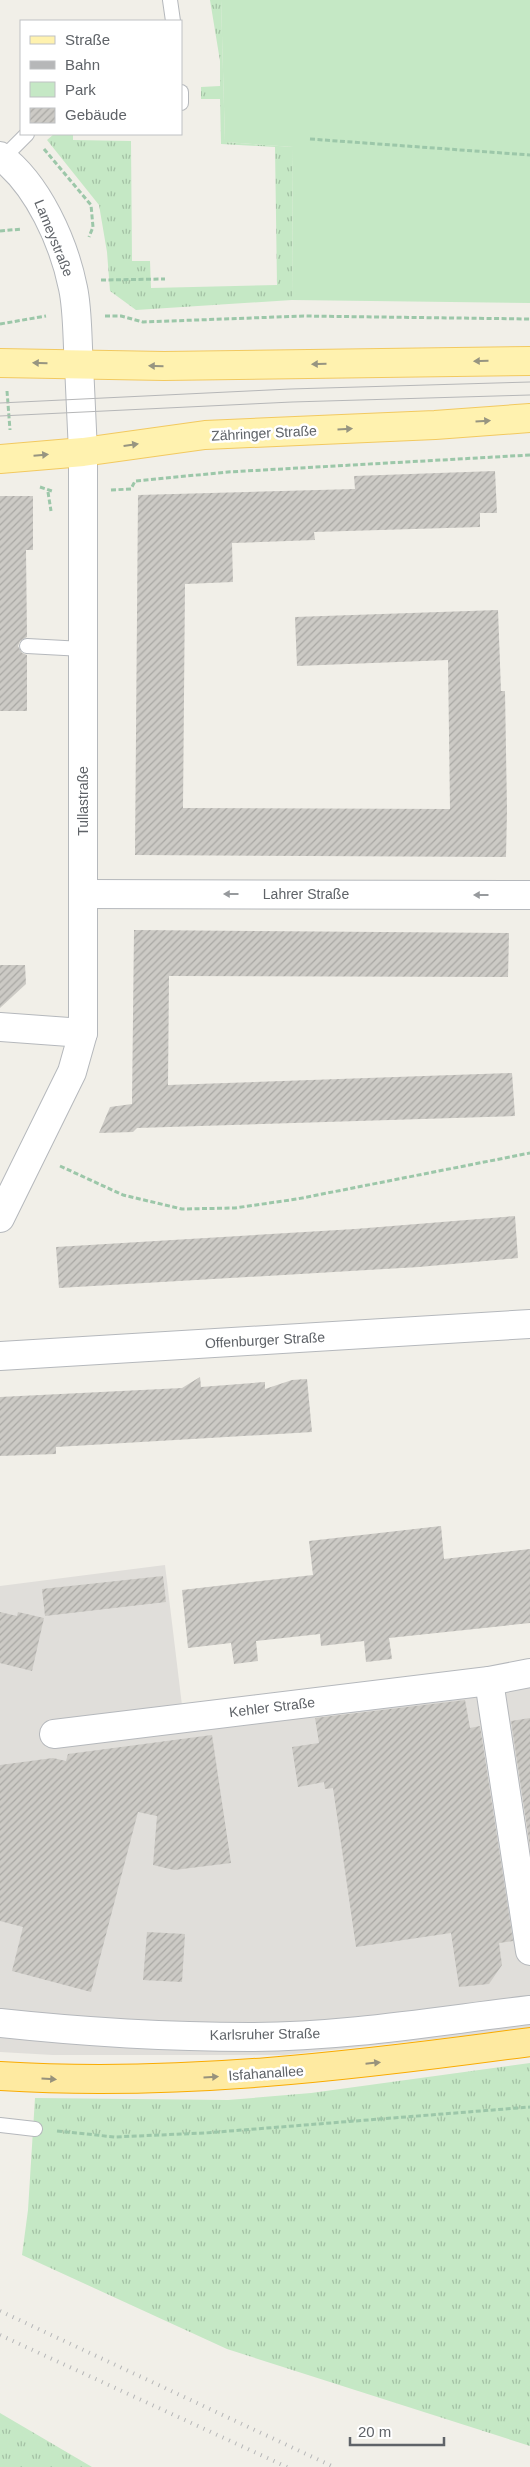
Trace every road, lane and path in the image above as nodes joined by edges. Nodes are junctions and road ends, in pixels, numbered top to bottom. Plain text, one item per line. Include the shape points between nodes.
1 (170, 0) edge
2 (173, 20) edge
3 (26, 135) edge
4 (310, 139) dead end
5 (530, 155) edge
6 (1, 157) edge
7 (165, 278) dead end
8 (71, 280) junction
9 (75, 315) junction
10 (530, 319) edge
11 (2, 324) edge
12 (530, 361) edge
13 (3, 363) edge
14 (79, 365) junction
15 (530, 418) edge
16 (530, 430) edge
17 (83, 452) junction
18 (530, 455) edge
19 (6, 459) edge
20 (36, 484) dead end
21 (82, 490) junction
22 (27, 646) dead end
23 (83, 649) junction
24 (83, 894) junction
25 (530, 895) edge
26 (0, 1027) edge
27 (83, 1033) junction
28 (32, 1153) junction
29 (530, 1153) edge
30 (0, 1218) edge
31 (530, 1324) edge
32 (0, 1356) edge
33 (530, 1673) edge
34 (489, 1681) junction
35 (54, 1734) dead end
36 (530, 1951) edge
37 (530, 2010) edge
38 (0, 2023) edge
39 (530, 2042) edge
40 (0, 2076) edge
41 (530, 2106) edge
42 (0, 2125) edge
43 (34, 2129) joint

1 - 2 lane
3 - 6 lane
4 - 5 path
6 - 8 street, Lameystraße via 34,190 52,226
7 - 8 path
8 - 9 street, Lameystraße
9 - 10 path via 121,316 143,322 304,316
9 - 11 path via 45,316
9 - 14 street, Lameystraße
11 - 13 path
12 -> 14 main road
14 -> 13 main road
13 - 19 path
14 - 17 street, Tullastraße
15 - 16 street
17 -> 15 main road, Zähringer Straße via 205,435
19 -> 17 main road, Zähringer Straße
17 - 21 street, Tullastraße
18 - 21 path via 228,472 136,482 131,489
20 - 21 path via 48,492
21 - 23 street, Tullastraße
22 - 23 lane
23 - 24 street, Tullastraße
25 -> 24 street, Lahrer Straße
24 - 27 street, Tullastraße
26 - 27 street
27 - 28 street, Tullastraße via 72,1072
28 - 29 path via 123,1196 182,1209 234,1208 297,1198
28 - 30 street, Tullastraße
31 - 32 street, Offenburger Straße
33 - 34 street, Kehler Straße
34 - 35 street, Kehler Straße
34 - 36 street
37 - 38 street, Karlsruher Straße via 364,2030 251,2037 73,2031
40 -> 39 highway, Isfahanallee via 73,2081 226,2076 379,2062
41 - 43 path via 206,2133 115,2137
42 - 43 lane

